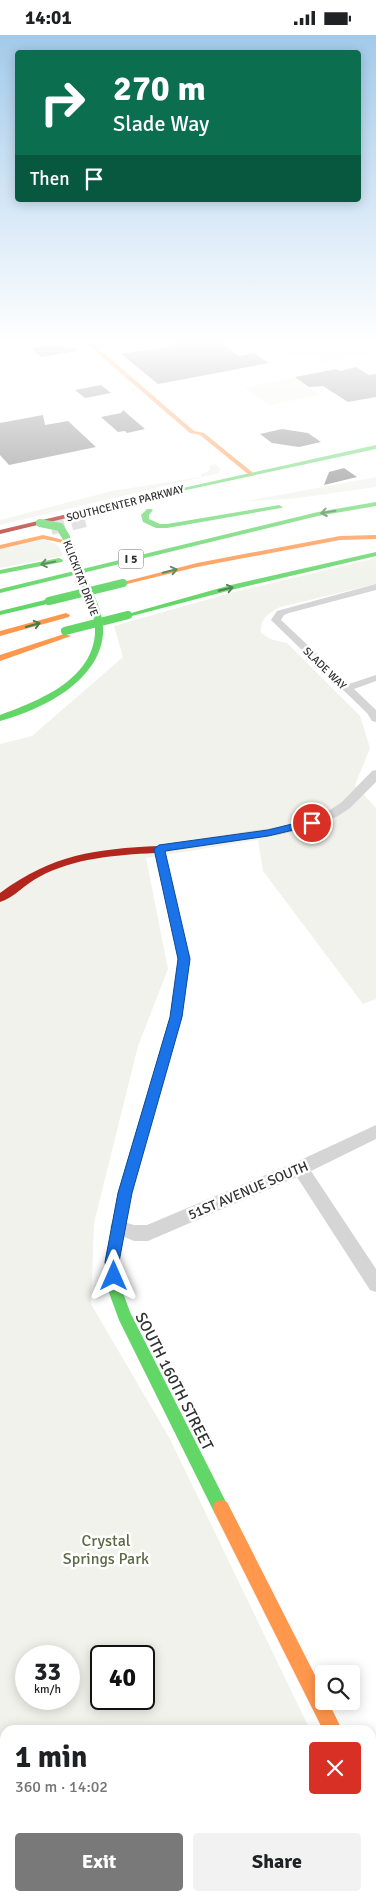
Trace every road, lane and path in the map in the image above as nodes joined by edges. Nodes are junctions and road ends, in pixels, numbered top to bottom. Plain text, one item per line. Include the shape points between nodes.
1 (190, 430) edge
2 (376, 447) edge
3 (376, 452) edge
4 (344, 453) junction
5 (316, 468) junction
6 (246, 478) junction
7 (376, 494) edge
8 (204, 496) dead end
9 (376, 504) edge
10 (293, 507) junction
11 (132, 513) dead end
12 (77, 521) junction
13 (40, 523) junction
14 (263, 527) junction
15 (51, 528) tunnel mouth
16 (0, 532) edge
17 (376, 538) edge
18 (153, 539) dead end
19 (0, 541) edge
20 (68, 543) junction
21 (0, 547) edge
22 (87, 554) dead end
23 (376, 554) edge
24 (259, 565) dead end
25 (0, 572) edge
26 (0, 583) edge
27 (376, 587) edge
28 (0, 591) edge
29 (108, 604) dead end
30 (0, 613) edge
31 (66, 633) junction
32 (0, 635) edge
33 (0, 650) edge
34 (0, 658) edge
35 (376, 678) edge
36 (346, 688) junction
37 (0, 718) edge
38 (376, 719) edge
39 (376, 774) edge
40 (159, 849) junction
41 (0, 898) edge
42 (376, 1132) edge
43 (300, 1168) junction
44 (118, 1227) junction
45 (376, 1284) edge
46 (330, 1725) edge

1 - 6 main road via 192,436
2 - 4 main road, SOUTHCENTER PARKWAY
3 - 5 main road, SOUTHCENTER PARKWAY
4 - 5 main road via 316,464
4 - 6 main road, SOUTHCENTER PARKWAY
5 - 6 main road, SOUTHCENTER PARKWAY
6 - 8 main road
6 - 12 main road, SOUTHCENTER PARKWAY via 230,485
6 - 12 main road via 89,515
7 - 10 main road
9 -> 14 main road, I 5
10 - 11 main road via 167,526 146,520 145,515 154,508
10 - 18 main road
12 - 13 main road, SOUTHCENTER PARKWAY
12 - 20 main road
13 - 16 main road, SOUTHCENTER PARKWAY
13 - 20 main road, KLICKITAT DRIVE, bridge via 60,527
14 - 26 main road, I 5
14 - 28 main road, I 5
15 - 19 main road, SOUTHCENTER PARKWAY
17 - 24 main road, I 5
30 -> 17 main road, I 5, bridge via 197,565 340,538
20 - 21 main road via 43,537
20 - 37 main road, KLICKITAT DRIVE, bridge via 94,604 100,635 93,655 78,675 60,690 35,705
22 -> 25 main road
31 -> 23 main road, bridge via 224,589
27 - 36 street, SLADE WAY via 277,616 278,624
32 -> 29 main road
31 - 33 main road
31 - 34 main road
35 - 36 street
36 - 38 street, SLADE WAY
39 - 40 street via 334,813 312,823
40 - 41 main road via 53,866 34,874
40 - 44 main road, SOUTH 160TH STREET via 184,959 176,1017
42 - 43 street, 51ST AVENUE SOUTH
43 - 44 street, 51ST AVENUE SOUTH via 148,1233 134,1233
43 - 45 street
44 - 46 main road, SOUTH 160TH STREET via 112,1262 115,1290 124,1315

